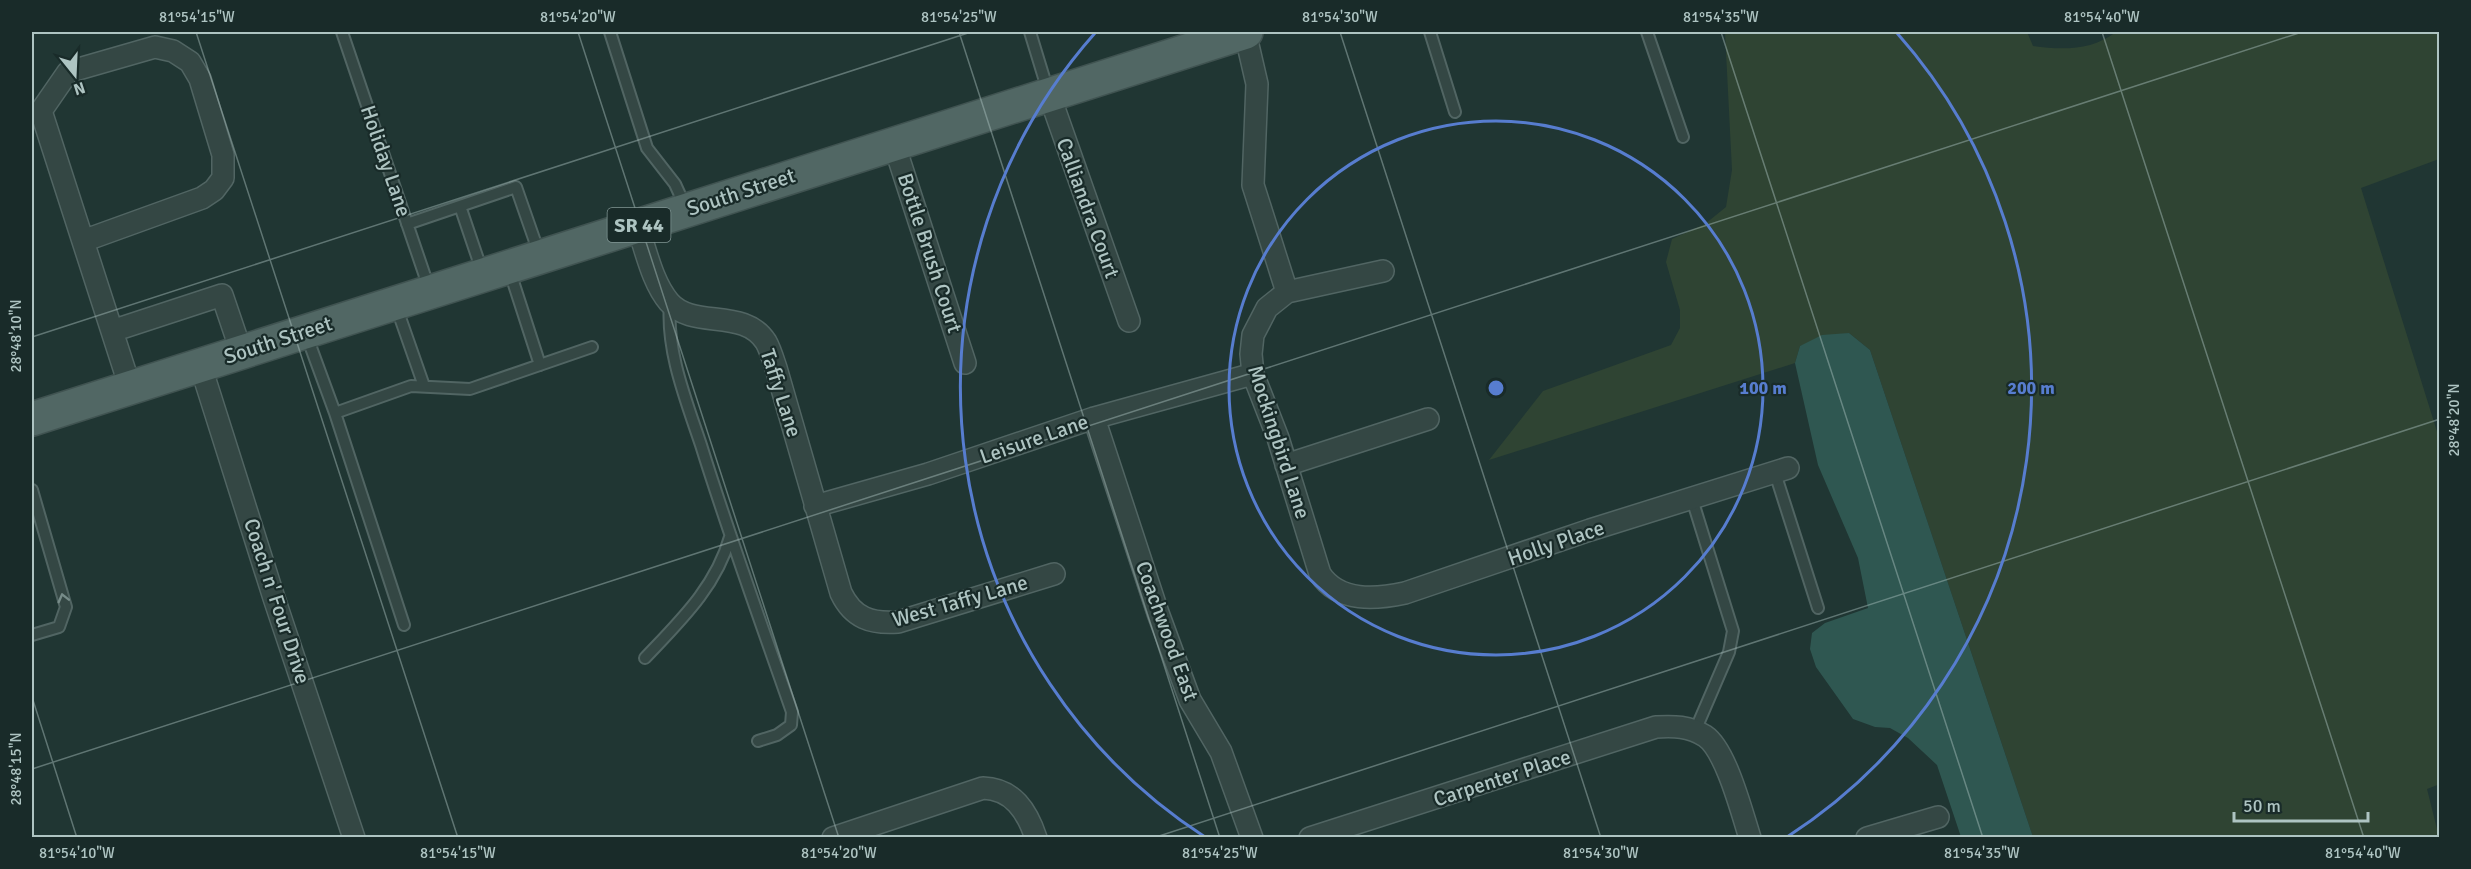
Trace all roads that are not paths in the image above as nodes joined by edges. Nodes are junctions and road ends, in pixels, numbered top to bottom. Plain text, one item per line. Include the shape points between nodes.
1 (342, 32) edge
2 (610, 32) edge
3 (1030, 32) edge
4 (1246, 32) edge
5 (1430, 32) edge
6 (1647, 32) edge
7 (1049, 94) junction
8 (1455, 112) dead end
9 (1683, 137) dead end
10 (894, 144) junction
11 (460, 206) junction
12 (687, 209) junction
13 (407, 224) junction
14 (637, 225) junction
15 (83, 241) junction
16 (540, 256) junction
17 (496, 270) junction
18 (1383, 271) dead end
19 (430, 291) junction
20 (1287, 292) junction
21 (395, 302) junction
22 (670, 303) junction
23 (1129, 321) dead end
24 (112, 331) junction
25 (305, 331) junction
26 (592, 347) dead end
27 (242, 351) junction
28 (965, 363) dead end
29 (200, 364) junction
30 (540, 365) junction
31 (1253, 374) junction
32 (424, 386) junction
33 (130, 387) junction
34 (334, 413) junction
35 (1094, 418) junction
36 (32, 419) edge
37 (1428, 419) dead end
38 (1286, 465) junction
39 (1781, 471) joint
40 (32, 490) edge
41 (1692, 500) junction
42 (815, 506) junction
43 (730, 536) junction
44 (1054, 574) dead end
45 (1324, 580) joint
46 (1818, 608) dead end
47 (865, 620) joint
48 (404, 626) dead end
49 (32, 635) edge
50 (645, 658) dead end
51 (1695, 731) junction
52 (758, 741) dead end
53 (1938, 818) dead end
54 (354, 837) edge
55 (836, 837) edge
56 (1036, 837) edge
57 (1252, 837) edge
58 (1310, 837) edge
59 (1750, 837) edge
60 (1867, 837) edge

1 - 13 lane, Holiday Lane
2 - 12 lane via 647,147 675,184
3 - 7 lane
4 - 7 main road, South Street / SR 44
4 - 20 street via 1257,84 1253,184
5 - 8 lane
6 - 9 lane
7 - 10 main road, South Street / SR 44
7 - 23 street, Calliandra Court
10 - 12 main road, South Street / SR 44
10 - 28 street, Bottle Brush Court
11 - 13 lane
11 - 16 lane via 516,187
11 - 17 lane
12 - 14 main road, South Street / SR 44
13 - 19 lane, Holiday Lane
14 - 16 main road, South Street / SR 44
14 - 22 street via 659,287
15 - 15 street via 41,111 68,72 154,47 173,51 190,63 200,79 224,155 224,178 202,198
15 - 24 street
16 - 17 main road, South Street / SR 44
17 - 19 main road, South Street / SR 44
17 - 30 lane
18 - 20 street
19 - 21 main road, South Street / SR 44
20 - 31 street, Mockingbird Lane via 1259,320 1253,335
21 - 25 main road, South Street / SR 44
21 - 32 lane
22 - 42 street, Taffy Lane via 679,311 745,325 766,342
22 - 43 lane via 668,326 683,389
24 - 27 street via 222,295
24 - 33 street
25 - 27 main road, South Street / SR 44
25 - 34 lane
26 - 30 lane
27 - 29 main road, South Street / SR 44
29 - 33 main road, South Street / SR 44
29 - 54 street, Coach n' Four Drive
30 - 32 lane via 470,389
31 - 35 street, Leisure Lane
31 - 38 street, Mockingbird Lane
32 - 34 lane via 411,386
33 - 36 main road, South Street / SR 44
34 - 48 lane
35 - 42 street, Leisure Lane via 928,474
35 - 57 street, Coachwood East via 1190,700 1221,752
37 - 38 street
38 - 45 street, Mockingbird Lane
39 - 41 street, Holly Place
39 - 46 lane
49 -> 40 lane via 59,627 66,607
41 - 45 street, Holly Place via 1384,598 1345,593
41 - 51 lane via 1733,631 1729,652
42 - 47 street, Taffy Lane via 841,592
43 - 50 lane via 713,578
43 - 52 lane via 792,712 791,725
44 - 47 street, West Taffy Lane via 898,622
51 - 58 street, Carpenter Place via 1656,727
51 - 59 street via 1714,745
53 - 60 street
55 - 56 street via 983,788 995,788 1015,799

